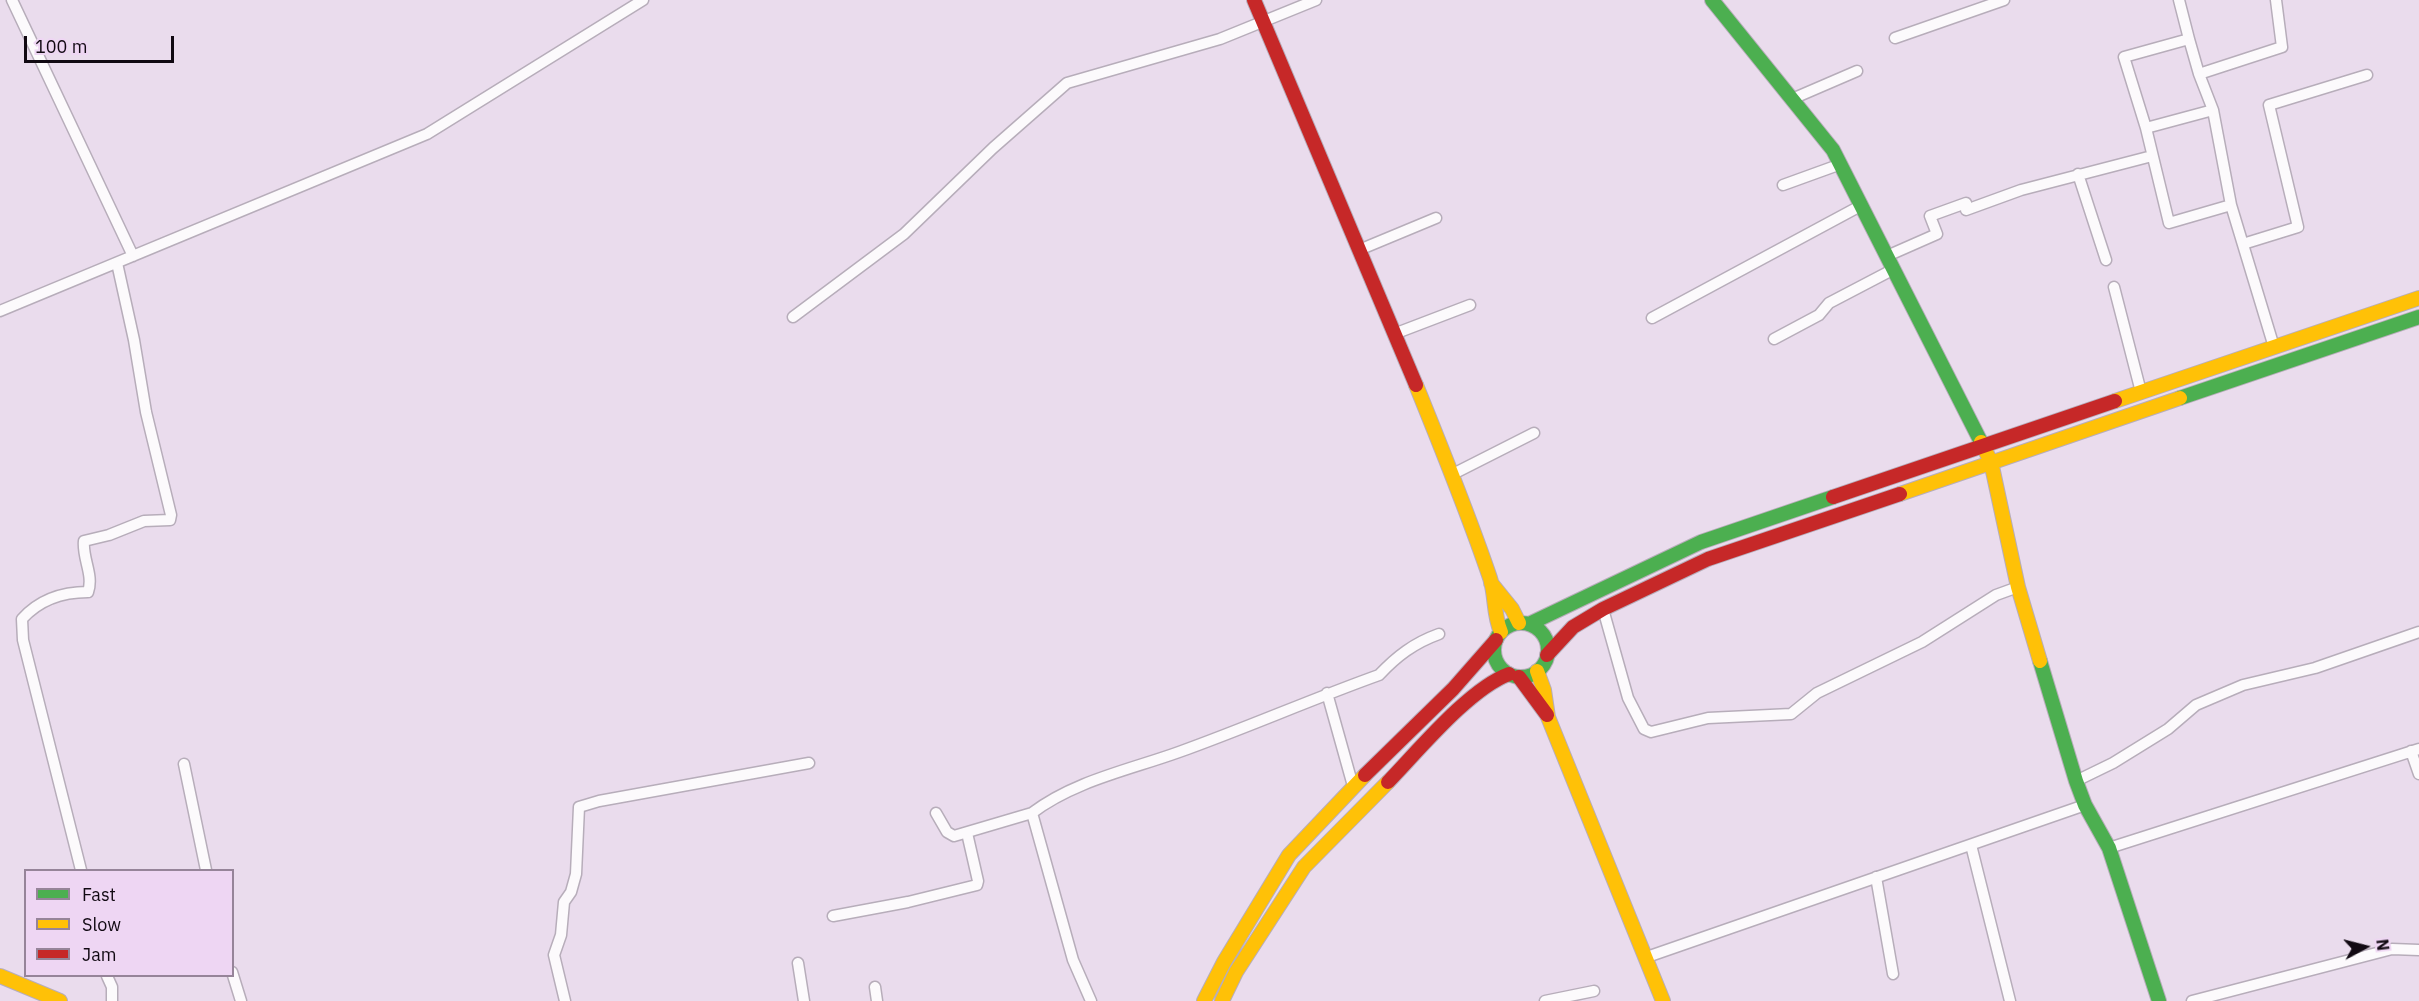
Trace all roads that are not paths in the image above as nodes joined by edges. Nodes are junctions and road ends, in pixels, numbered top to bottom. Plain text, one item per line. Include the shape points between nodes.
1 (12, 0) edge
2 (643, 0) edge
3 (1254, 0) edge
4 (1316, 0) edge
5 (2004, 0) edge
6 (2179, 0) edge
7 (2276, 0) edge
8 (1717, 1) edge
9 (1263, 20) junction
10 (1895, 38) dead end
11 (2189, 39) junction
12 (1857, 71) dead end
13 (2199, 74) junction
14 (2367, 75) dead end
15 (1792, 99) junction
16 (2213, 110) junction
17 (2146, 129) junction
18 (2152, 156) junction
19 (1841, 164) junction
20 (2078, 174) junction
21 (1783, 186) dead end
22 (1862, 205) junction
23 (2230, 205) junction
24 (1436, 218) dead end
25 (2243, 244) junction
26 (1359, 250) junction
27 (133, 256) junction
28 (1887, 256) junction
29 (2106, 260) dead end
30 (117, 263) junction
31 (1894, 269) junction
32 (2114, 287) dead end
33 (2419, 298) edge
34 (1470, 305) dead end
35 (0, 312) edge
36 (793, 317) dead end
37 (2419, 317) edge
38 (1652, 318) dead end
39 (1394, 334) junction
40 (1774, 339) dead end
41 (2274, 347) junction
42 (2141, 392) junction
43 (1534, 434) dead end
44 (1983, 446) junction
45 (1991, 462) junction
46 (1454, 474) junction
47 (1491, 582) junction
48 (2018, 587) junction
49 (1603, 609) junction
50 (1524, 624) junction
51 (2419, 632) edge
52 (1439, 634) dead end
53 (1498, 636) junction
54 (1547, 655) junction
55 (1537, 672) junction
56 (1514, 676) junction
57 (1327, 693) junction
58 (1548, 717) junction
59 (2415, 750) edge
60 (809, 763) dead end
61 (184, 764) dead end
62 (2419, 774) edge
63 (2076, 781) junction
64 (1353, 786) junction
65 (2085, 805) junction
66 (936, 813) dead end
67 (1032, 813) junction
68 (967, 833) junction
69 (1971, 844) junction
70 (2109, 848) junction
71 (81, 869) edge
72 (206, 869) edge
73 (1876, 877) junction
74 (833, 916) dead end
75 (2419, 950) edge
76 (1647, 957) junction
77 (798, 963) dead end
78 (1893, 974) dead end
79 (0, 976) edge
80 (108, 977) edge
81 (234, 977) edge
82 (875, 987) dead end
83 (1594, 991) dead end
84 (60, 1001) edge
85 (112, 1001) edge
86 (241, 1001) edge
87 (565, 1001) edge
88 (804, 1001) edge
89 (877, 1001) edge
90 (1091, 1001) edge
91 (1204, 1001) edge
92 (1222, 1001) edge
93 (1545, 1001) edge
94 (1664, 1001) edge
95 (2010, 1001) edge
96 (2159, 1001) edge
97 (2192, 1001) edge

1 - 27 street
2 - 27 street via 427,134
3 - 9 main road
4 - 9 street
5 - 10 street
6 - 11 street
7 - 13 street via 2282,47
8 - 15 main road
9 - 26 main road
9 - 36 street via 1220,39 1067,83 904,234
11 - 13 street
11 - 17 street via 2124,57
12 - 15 street
13 - 16 street
14 - 25 street via 2269,105 2298,227
15 - 19 main road
16 - 17 street
16 - 23 street
17 - 18 street
18 - 20 street
18 - 23 street via 2169,223
19 - 21 street
19 - 22 main road
20 - 28 street via 1966,210 1966,203 1930,216 1937,234
20 - 29 street
22 - 28 main road
22 - 38 street
23 - 25 street
24 - 26 street
25 - 41 street
26 - 39 main road
27 - 30 street
28 - 31 main road
30 - 35 street
30 - 71 street via 170,520 144,521 84,541 90,589 38,604 22,619 23,640
31 - 40 street via 1829,303 1819,315
31 - 44 main road
32 - 42 street
33 - 41 main road
34 - 39 street
37 - 45 main road
39 - 46 main road
41 - 42 main road
42 - 44 main road
43 - 46 street
44 - 45 main road
44 - 50 main road via 1701,542
45 - 48 main road
45 - 49 main road via 1708,559
46 - 47 main road
47 - 50 main road
47 - 53 main road
48 - 49 street via 1996,595 1922,642 1817,693 1791,714 1708,718 1652,732 1644,729 1632,707
48 - 63 main road
49 - 54 main road via 1573,627
50 - 53 main road via 1509,626
50 - 54 main road via 1544,636
51 - 63 street via 2315,668 2243,686 2196,705 2168,729
52 - 57 street via 1399,654 1379,675
53 - 56 main road via 1496,660 1501,669
53 - 64 main road via 1454,690
54 - 55 main road
55 - 56 main road
55 - 58 main road
56 - 58 main road
56 - 92 main road via 1496,679 1471,698 1304,867 1236,972
57 - 64 street
57 - 67 street via 1179,752 1100,778 1048,800
58 - 76 main road
59 - 62 street
59 - 70 street
60 - 87 street via 579,807 576,874 564,902 561,935 554,954
61 - 72 street
63 - 65 main road
64 - 91 main road via 1288,855
65 - 69 street
65 - 70 main road
66 - 68 street via 950,836
67 - 68 street
67 - 90 street via 1073,960
68 - 74 street via 977,885
69 - 73 street
69 - 95 street
70 - 96 main road
73 - 76 street
73 - 78 street
75 - 97 street via 2392,949
76 - 94 main road
77 - 88 street
79 - 84 main road
80 - 85 street
81 - 86 street
82 - 89 street
83 - 93 street

